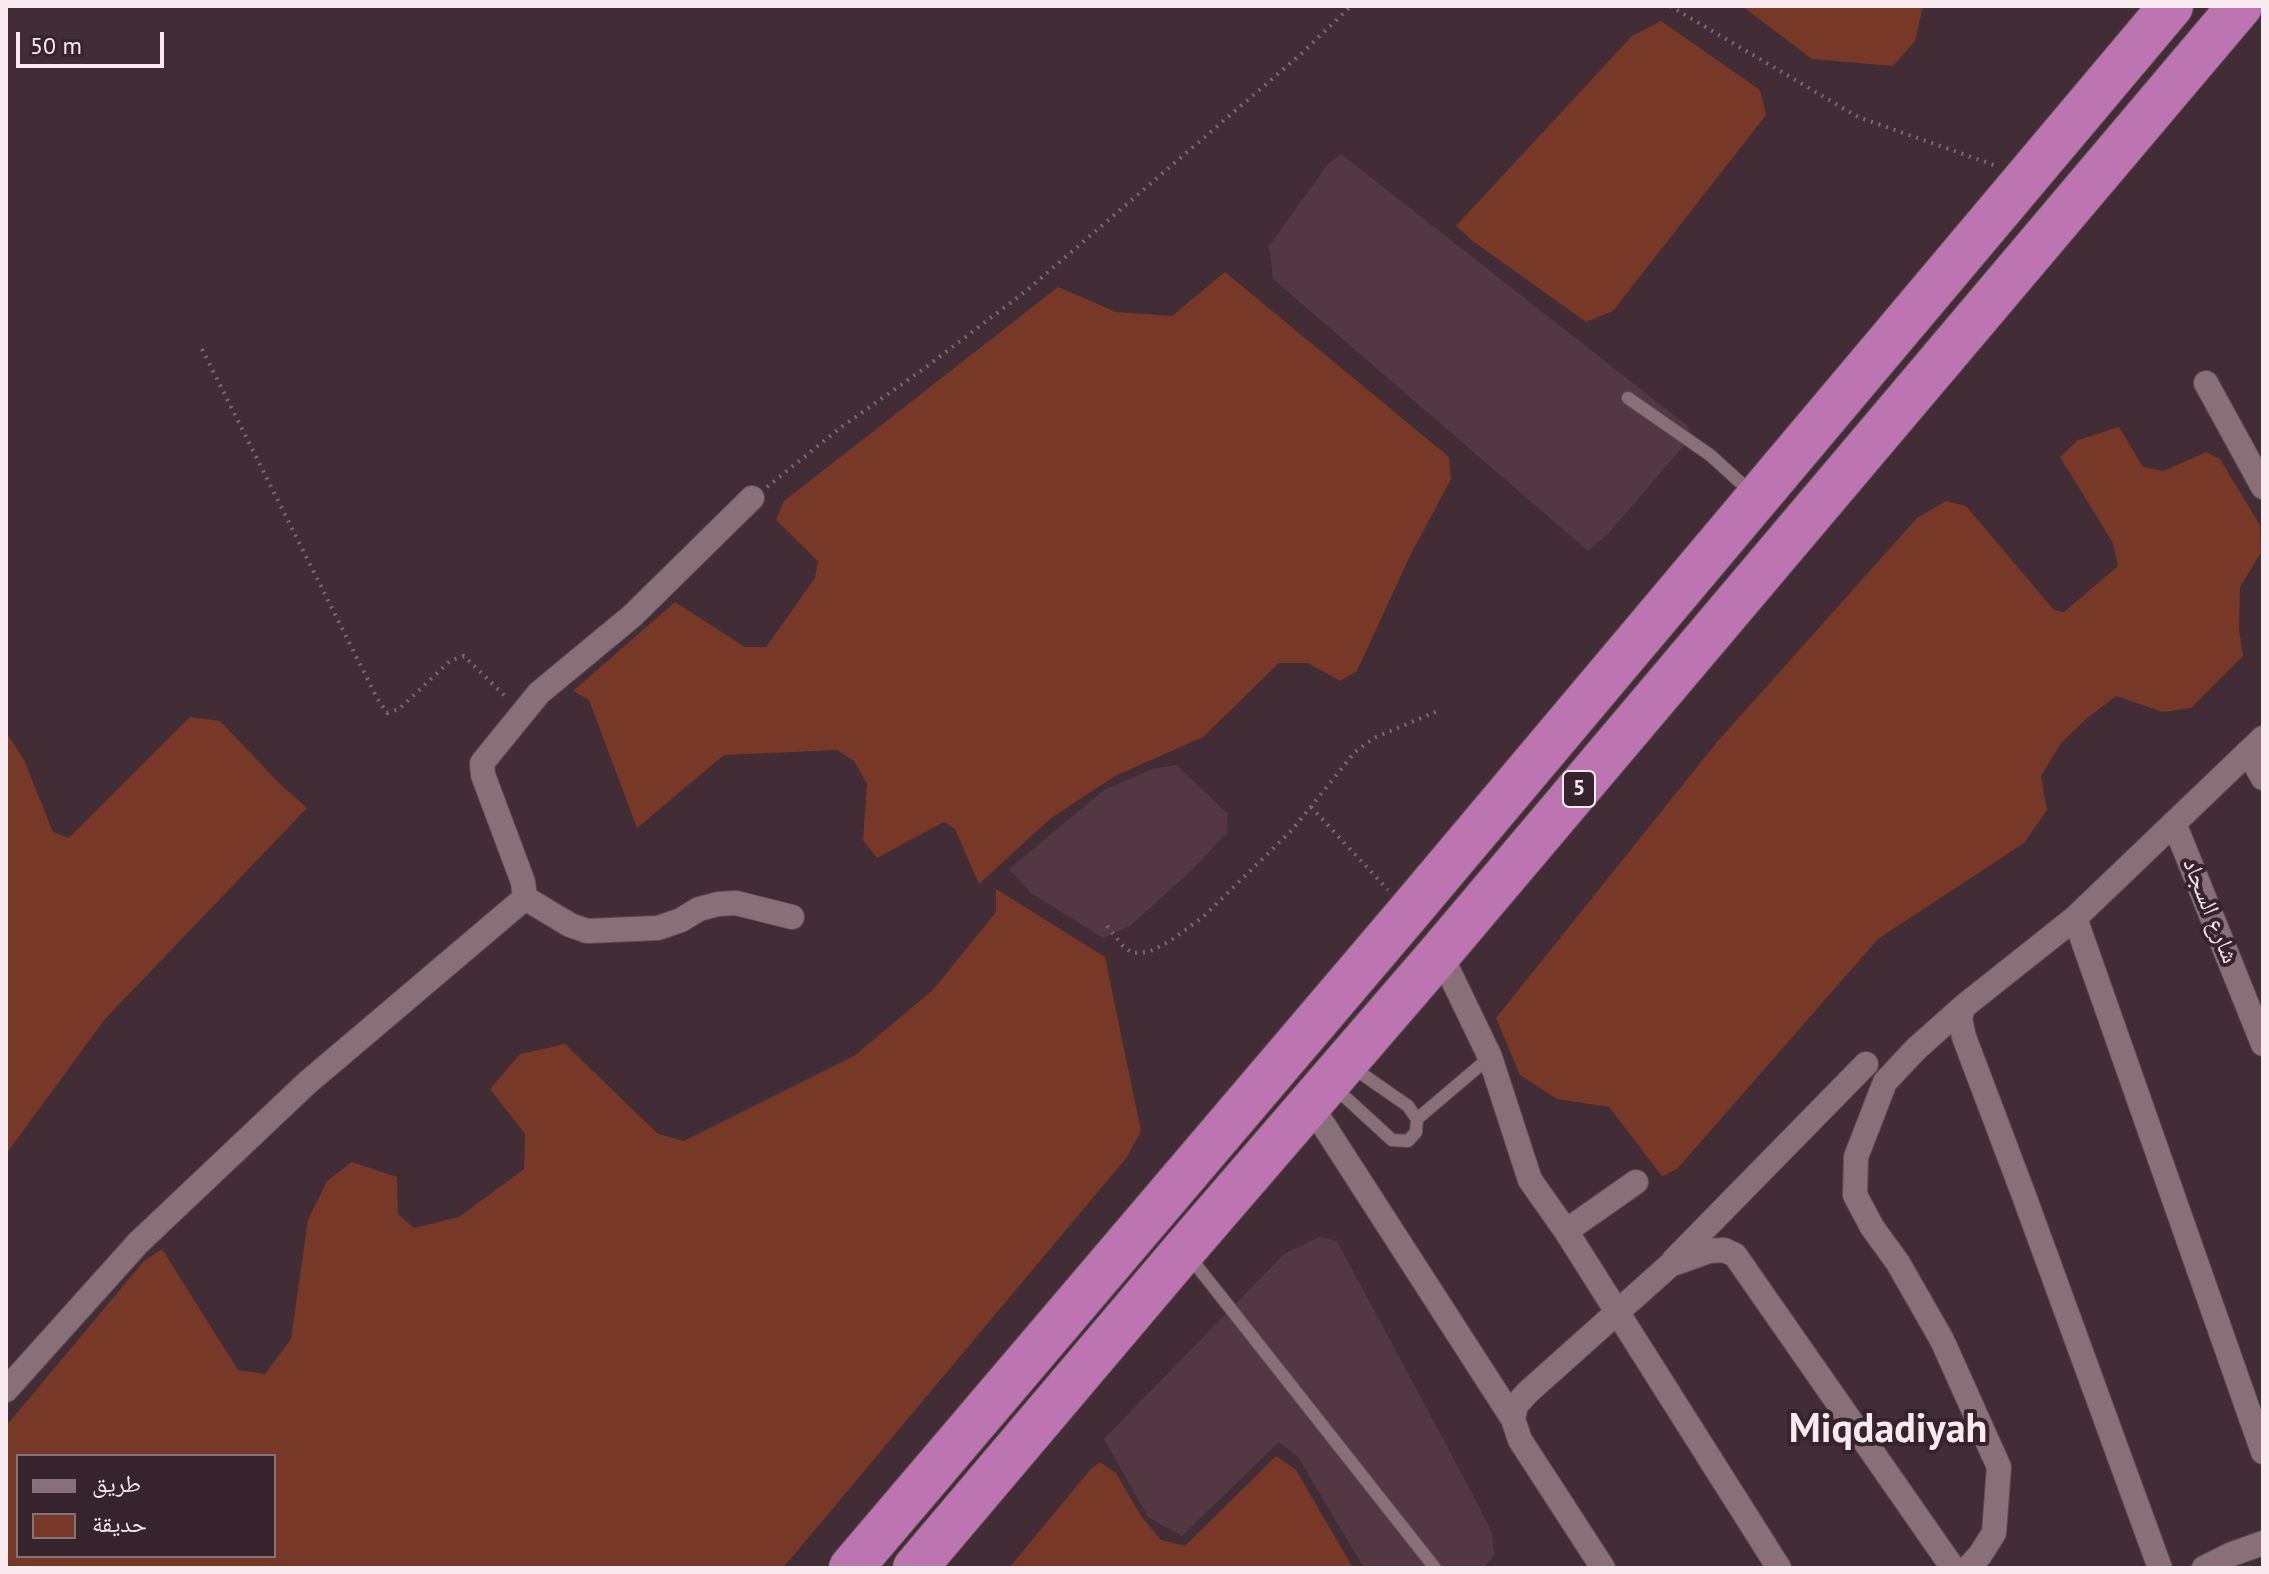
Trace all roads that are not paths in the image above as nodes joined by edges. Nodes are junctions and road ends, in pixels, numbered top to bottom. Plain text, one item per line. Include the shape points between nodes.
1 (2171, 6) edge
2 (2240, 6) edge
3 (1857, 378) junction
4 (2206, 383) dead end
5 (1628, 398) dead end
6 (1896, 413) junction
7 (2263, 487) edge
8 (1757, 497) junction
9 (752, 498) road end
10 (2256, 745) edge
11 (2263, 778) edge
12 (2174, 823) junction
13 (525, 898) junction
14 (792, 917) dead end
15 (2075, 918) junction
16 (1440, 953) junction
17 (1963, 1007) junction
18 (2263, 1044) edge
19 (1490, 1057) junction
20 (1866, 1064) dead end
21 (1328, 1083) junction
22 (1417, 1119) junction
23 (1636, 1182) dead end
24 (1566, 1231) junction
25 (1184, 1250) junction
26 (1670, 1265) junction
27 (1617, 1312) junction
28 (6, 1390) edge
29 (1513, 1419) junction
30 (2263, 1452) edge
31 (2263, 1543) edge
32 (851, 1568) edge
33 (915, 1568) edge
34 (1435, 1568) edge
35 (1603, 1568) edge
36 (1779, 1568) edge
37 (1953, 1568) edge
38 (1968, 1568) edge
39 (2160, 1568) edge
40 (2204, 1568) edge

1 - 3 highway, 5
2 - 6 highway, 5
3 - 6 highway
3 - 8 highway, 5
4 - 7 street
5 - 8 lane via 1710,455
6 - 16 highway, 5
8 - 32 highway, 5
9 - 13 street via 632,616 539,693 482,763
10 - 11 street
10 - 12 street
12 - 15 street
12 - 18 street, شارع السجاد
13 - 14 street via 587,931 658,928 718,904 736,903
13 - 28 street via 284,1104 138,1243
15 - 17 street
15 - 30 street
16 - 19 street
16 - 21 highway, 5
17 - 38 street via 1885,1082 1856,1157 1855,1195 1942,1340 1999,1467 1994,1533
17 - 39 street via 1964,1037
19 - 22 lane
19 - 24 street via 1530,1180
20 - 26 street
21 - 22 lane via 1408,1106
21 - 22 lane via 1392,1140 1408,1141
21 - 25 highway, 5
21 - 29 street
23 - 24 street
24 - 27 street
25 - 33 highway, 5
25 - 34 lane
26 - 27 street
26 - 37 street via 1709,1251 1735,1255
27 - 29 street via 1528,1392 1516,1405
27 - 36 street
29 - 35 street via 1520,1440
31 - 40 street

